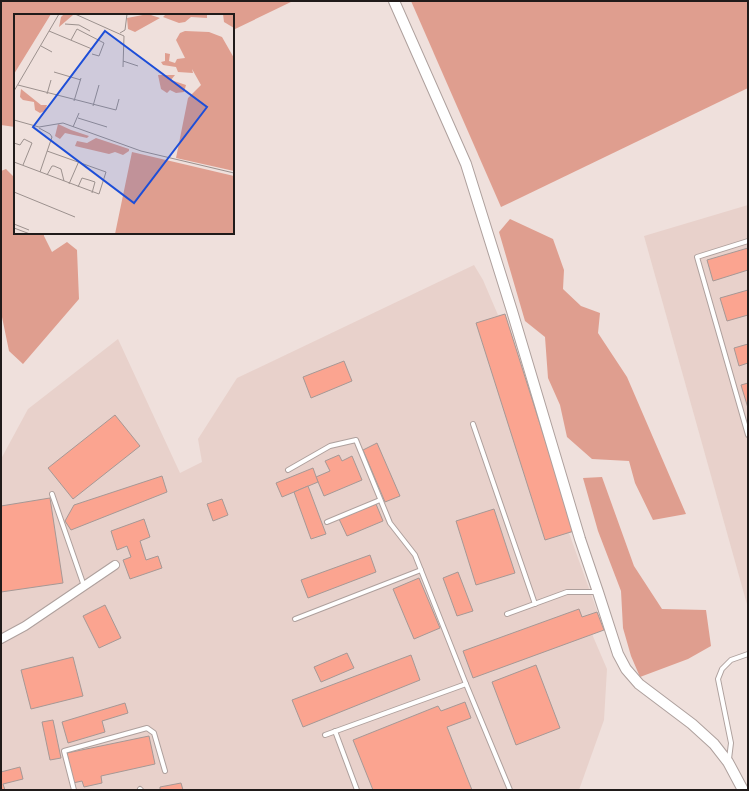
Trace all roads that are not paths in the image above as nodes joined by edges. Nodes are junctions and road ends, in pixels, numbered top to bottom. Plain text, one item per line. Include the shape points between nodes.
1 (394, 1) edge
2 (748, 241) edge
3 (473, 424) dead end
4 (748, 435) edge
5 (288, 470) dead end
6 (52, 494) dead end
7 (380, 500) junction
8 (327, 522) dead end
9 (115, 566) dead end
10 (421, 570) junction
11 (84, 586) junction
12 (598, 592) junction
13 (536, 604) junction
14 (507, 614) dead end
15 (295, 619) dead end
16 (1, 639) edge
17 (748, 654) edge
18 (466, 684) junction
19 (335, 731) junction
20 (325, 735) dead end
21 (728, 762) junction
22 (165, 771) dead end
23 (74, 790) edge
24 (357, 790) edge
25 (510, 790) edge
26 (743, 790) edge

1 - 12 street via 466,164
2 - 4 lane via 697,257
3 - 13 lane
5 - 7 lane via 330,446 356,440
6 - 11 lane
7 - 8 lane
7 - 10 lane via 390,523 415,555
9 - 11 street
10 - 15 lane
10 - 18 lane
11 - 16 street
12 - 13 lane via 567,592
12 - 21 street via 618,654 626,670 639,684 692,724 714,744
13 - 14 lane
17 - 21 lane via 731,660 722,669 718,679 731,742
18 - 19 lane
18 - 25 lane
19 - 20 lane
19 - 24 lane
21 - 26 street
22 - 23 lane via 154,733 147,728 64,751

